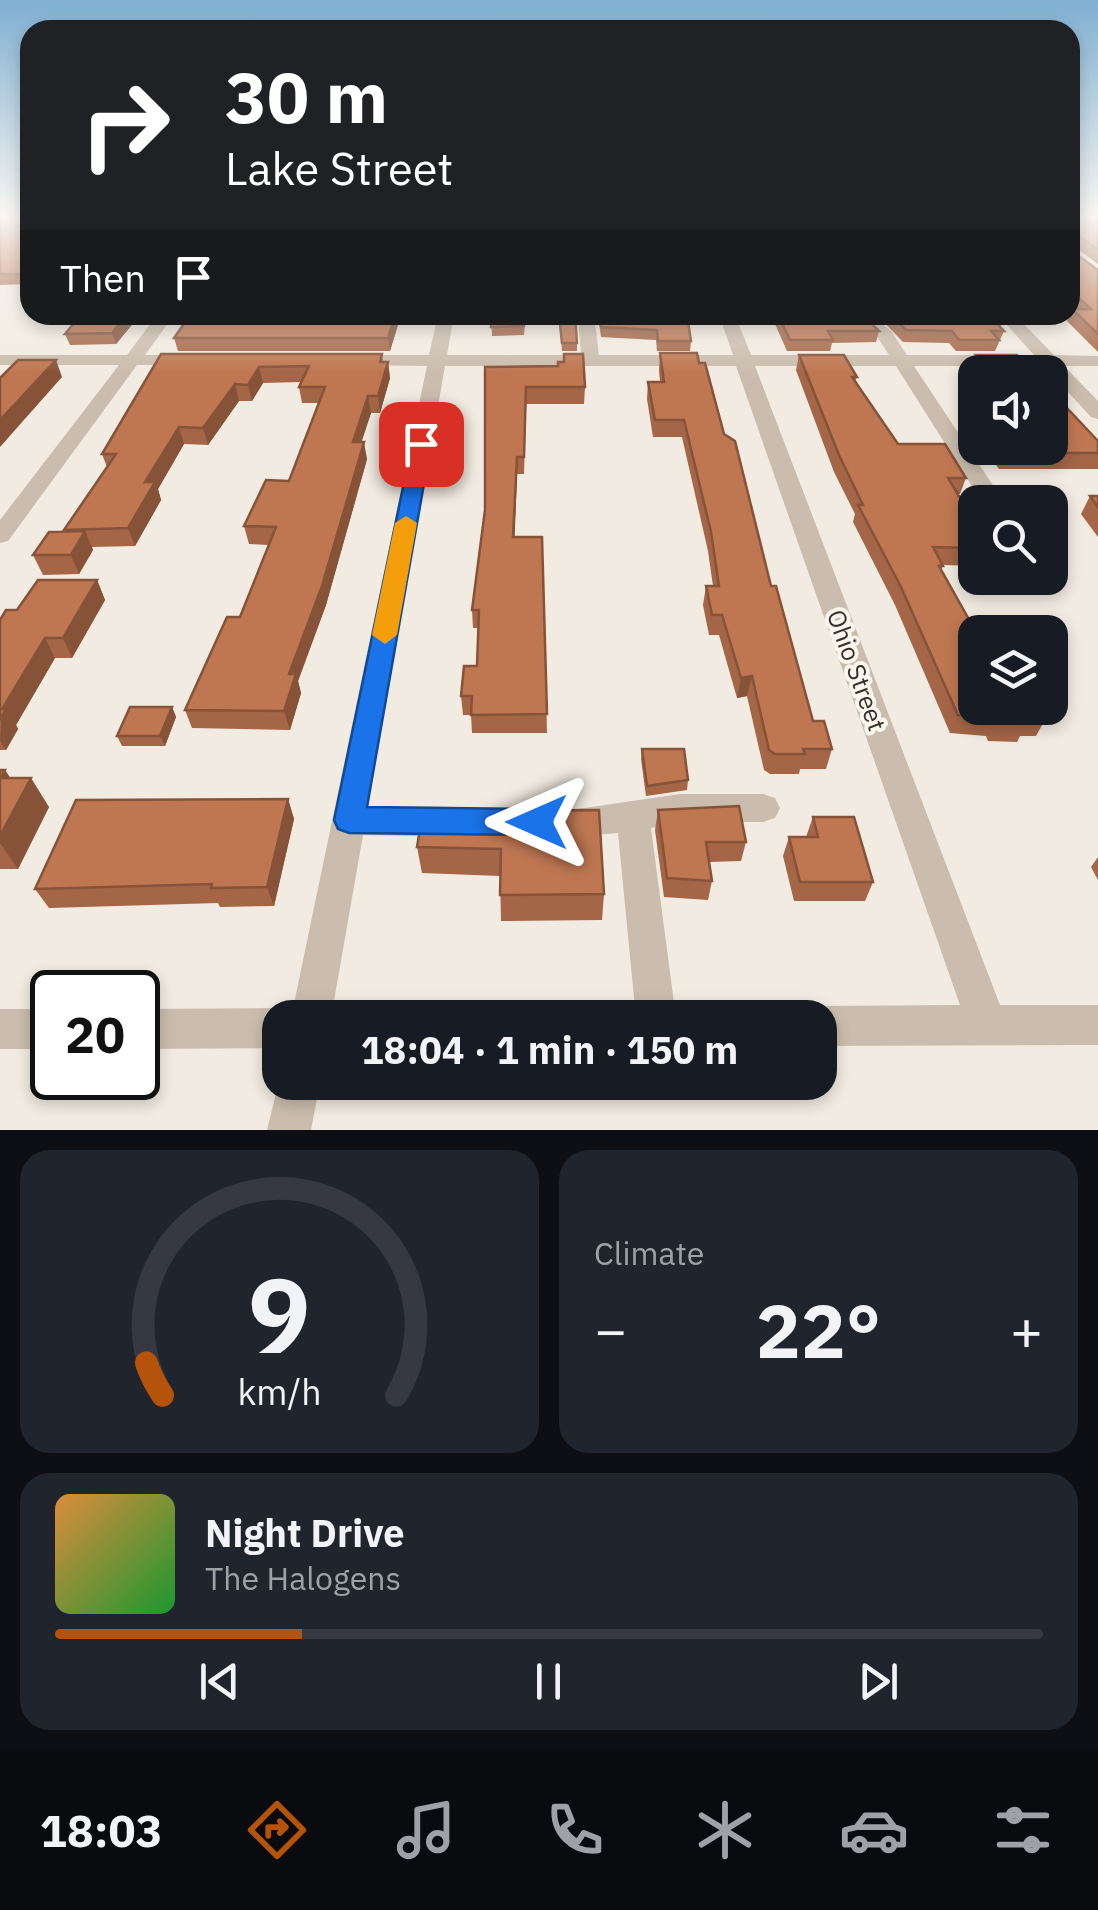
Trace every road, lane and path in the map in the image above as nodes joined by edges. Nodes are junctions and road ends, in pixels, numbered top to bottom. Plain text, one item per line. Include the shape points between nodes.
1 (158, 325) edge
2 (444, 325) edge
3 (587, 325) edge
4 (730, 325) edge
5 (874, 325) edge
6 (1016, 325) edge
7 (1044, 355) edge
8 (0, 360) edge
9 (132, 360) junction
10 (207, 360) edge
11 (322, 360) edge
12 (437, 360) junction
13 (590, 360) junction
14 (744, 360) junction
15 (899, 360) junction
16 (958, 360) edge
17 (1068, 360) edge
18 (1098, 360) edge
19 (1068, 381) edge
20 (1098, 413) edge
21 (982, 485) edge
22 (0, 536) edge
23 (764, 808) dead end
24 (634, 818) junction
25 (349, 820) junction
26 (482, 822) edge
27 (537, 822) edge
28 (314, 1000) edge
29 (654, 1000) edge
30 (987, 1025) junction
31 (1098, 1025) edge
32 (837, 1026) edge
33 (262, 1028) edge
34 (0, 1029) edge
35 (30, 1029) edge
36 (160, 1029) edge
37 (295, 1100) edge
38 (289, 1130) edge

1 - 9 street
2 - 12 street
3 - 13 street
4 - 14 street, Ohio Street
5 - 15 street
6 - 7 street
8 - 9 street
9 - 10 street
9 - 22 street
11 - 12 street
12 - 13 street
12 - 25 street
13 - 14 street
14 - 15 street
14 - 30 street, Ohio Street
15 - 16 street
15 - 21 street
17 - 18 street
19 - 20 street
23 - 24 street via 680,808
24 - 27 street
24 - 29 street
25 - 26 street
25 - 28 street
30 - 31 street
30 - 32 street
33 - 36 street
34 - 35 street
37 - 38 street

